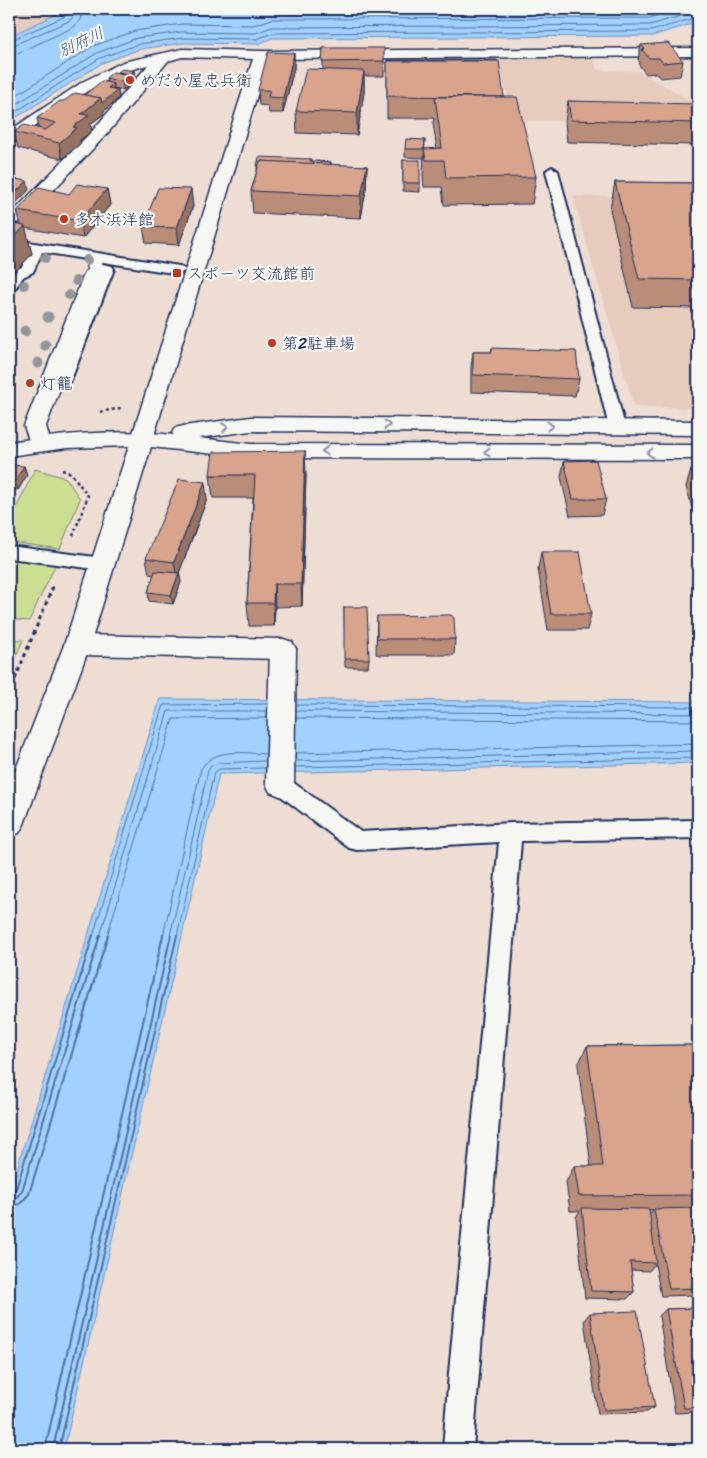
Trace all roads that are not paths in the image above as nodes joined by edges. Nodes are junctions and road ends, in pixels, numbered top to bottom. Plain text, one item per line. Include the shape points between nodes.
1 (698, 52) edge
2 (262, 55) junction
3 (164, 56) junction
4 (9, 138) edge
5 (552, 171) dead end
6 (9, 219) edge
7 (9, 244) edge
8 (37, 249) junction
9 (96, 266) junction
10 (179, 270) dead end
11 (9, 287) edge
12 (46, 423) dead end
13 (617, 427) junction
14 (698, 428) edge
15 (142, 439) junction
16 (40, 444) junction
17 (9, 449) edge
18 (698, 452) edge
19 (625, 453) junction
20 (9, 552) edge
21 (103, 564) junction
22 (77, 645) junction
23 (280, 784) joint
24 (9, 822) edge
25 (698, 829) edge
26 (511, 832) junction
27 (458, 1449) edge

1 - 2 street
2 - 3 street via 182,52
2 - 15 street
3 - 4 street via 128,65 88,84
3 - 6 street via 100,132 18,217
5 - 13 lane
7 - 8 lane
8 - 9 lane
8 - 11 lane via 28,269 18,274
9 - 10 lane
9 - 12 lane via 107,269
9 - 16 street via 35,426
13 - 14 street
15 -> 13 street via 251,424
13 - 19 street
15 - 16 street
19 -> 15 street via 251,451
15 - 21 street
16 - 17 street
18 -> 19 street
20 - 21 lane
21 - 22 street
22 - 23 street via 283,649
22 - 24 street
23 - 26 lane via 357,840
25 - 26 lane
26 - 27 lane

